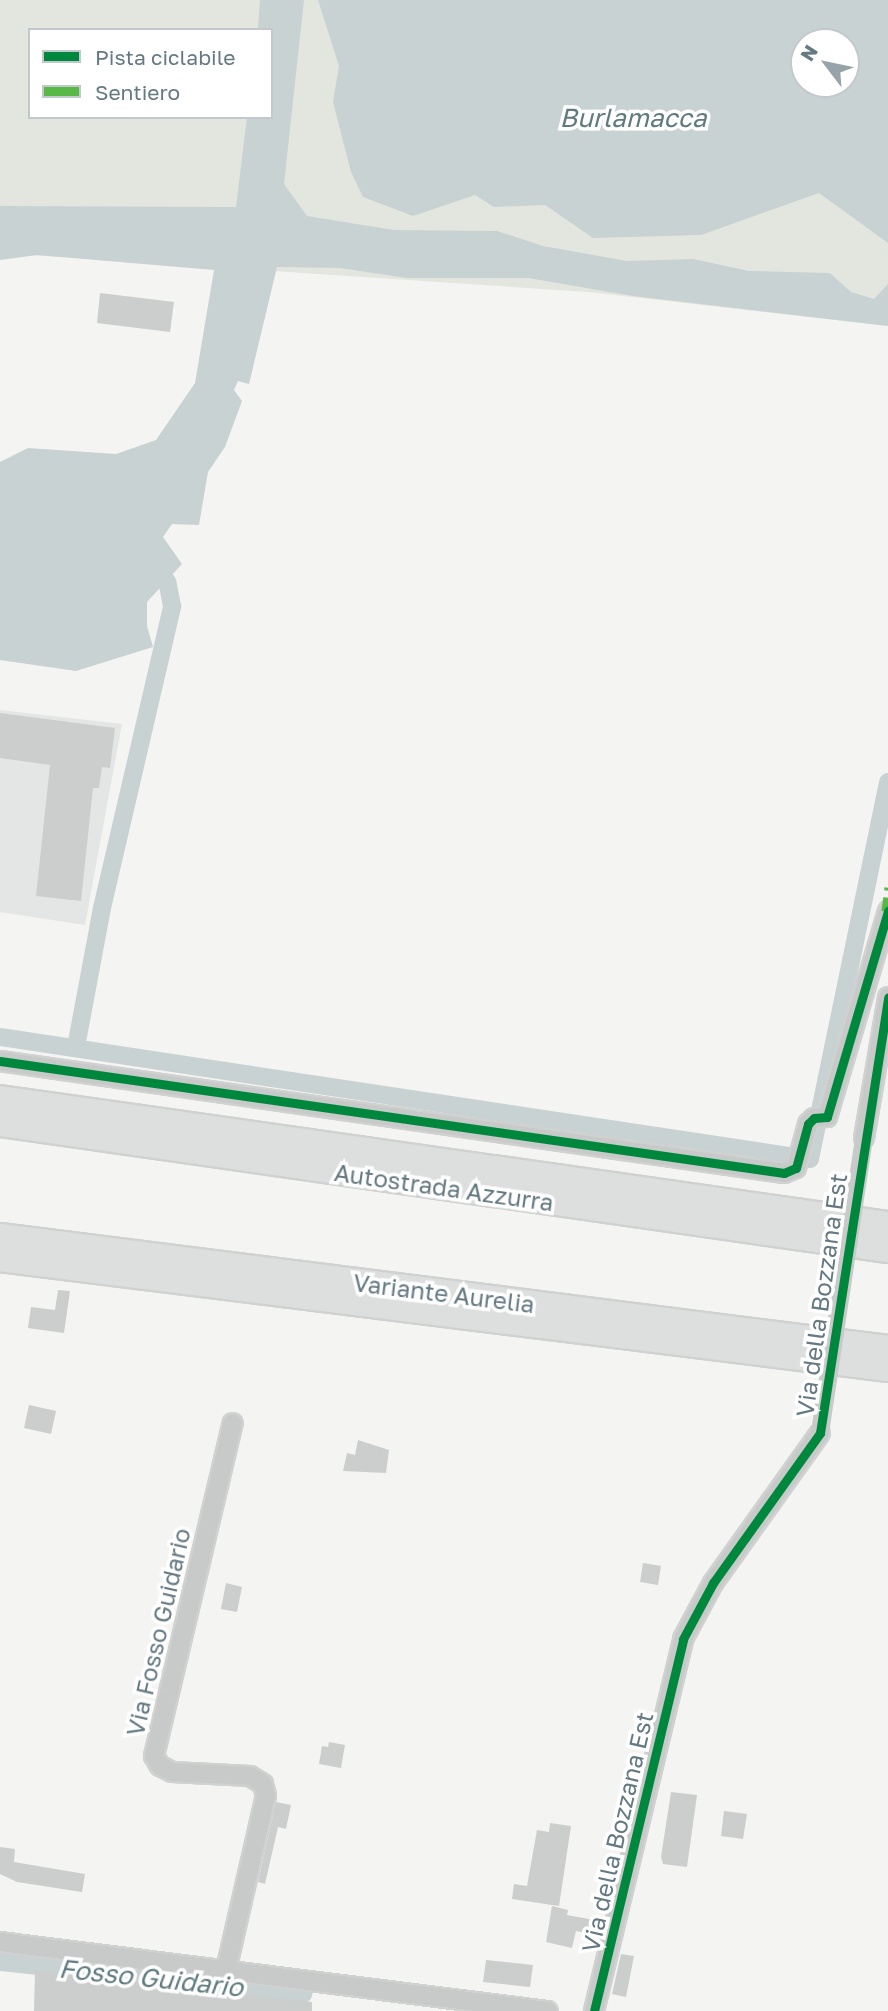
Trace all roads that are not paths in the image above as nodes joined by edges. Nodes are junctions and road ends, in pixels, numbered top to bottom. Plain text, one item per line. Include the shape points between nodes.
1 (888, 911) edge
2 (888, 997) edge
3 (0, 1061) edge
4 (0, 1099) edge
5 (0, 1123) edge
6 (888, 1225) edge
7 (0, 1237) edge
8 (888, 1249) edge
9 (0, 1258) edge
10 (888, 1349) edge
11 (888, 1368) edge
12 (233, 1423) dead end
13 (0, 1942) edge
14 (226, 1970) junction
15 (548, 2011) edge
16 (594, 2011) edge

1 - 3 street via 820,1118 800,1149 796,1168 768,1172
2 - 16 street, Via della Bozzana Est, bridge via 820,1433 713,1583 683,1639
4 - 6 highway, Autostrada Azzurra
5 - 8 highway, Autostrada Azzurra
7 - 10 highway, Variante Aurelia
9 - 11 highway, Variante Aurelia
12 - 14 street, Via Fosso Guidario via 154,1756 172,1772 250,1776 263,1784 266,1796
13 - 14 street
14 - 15 street

